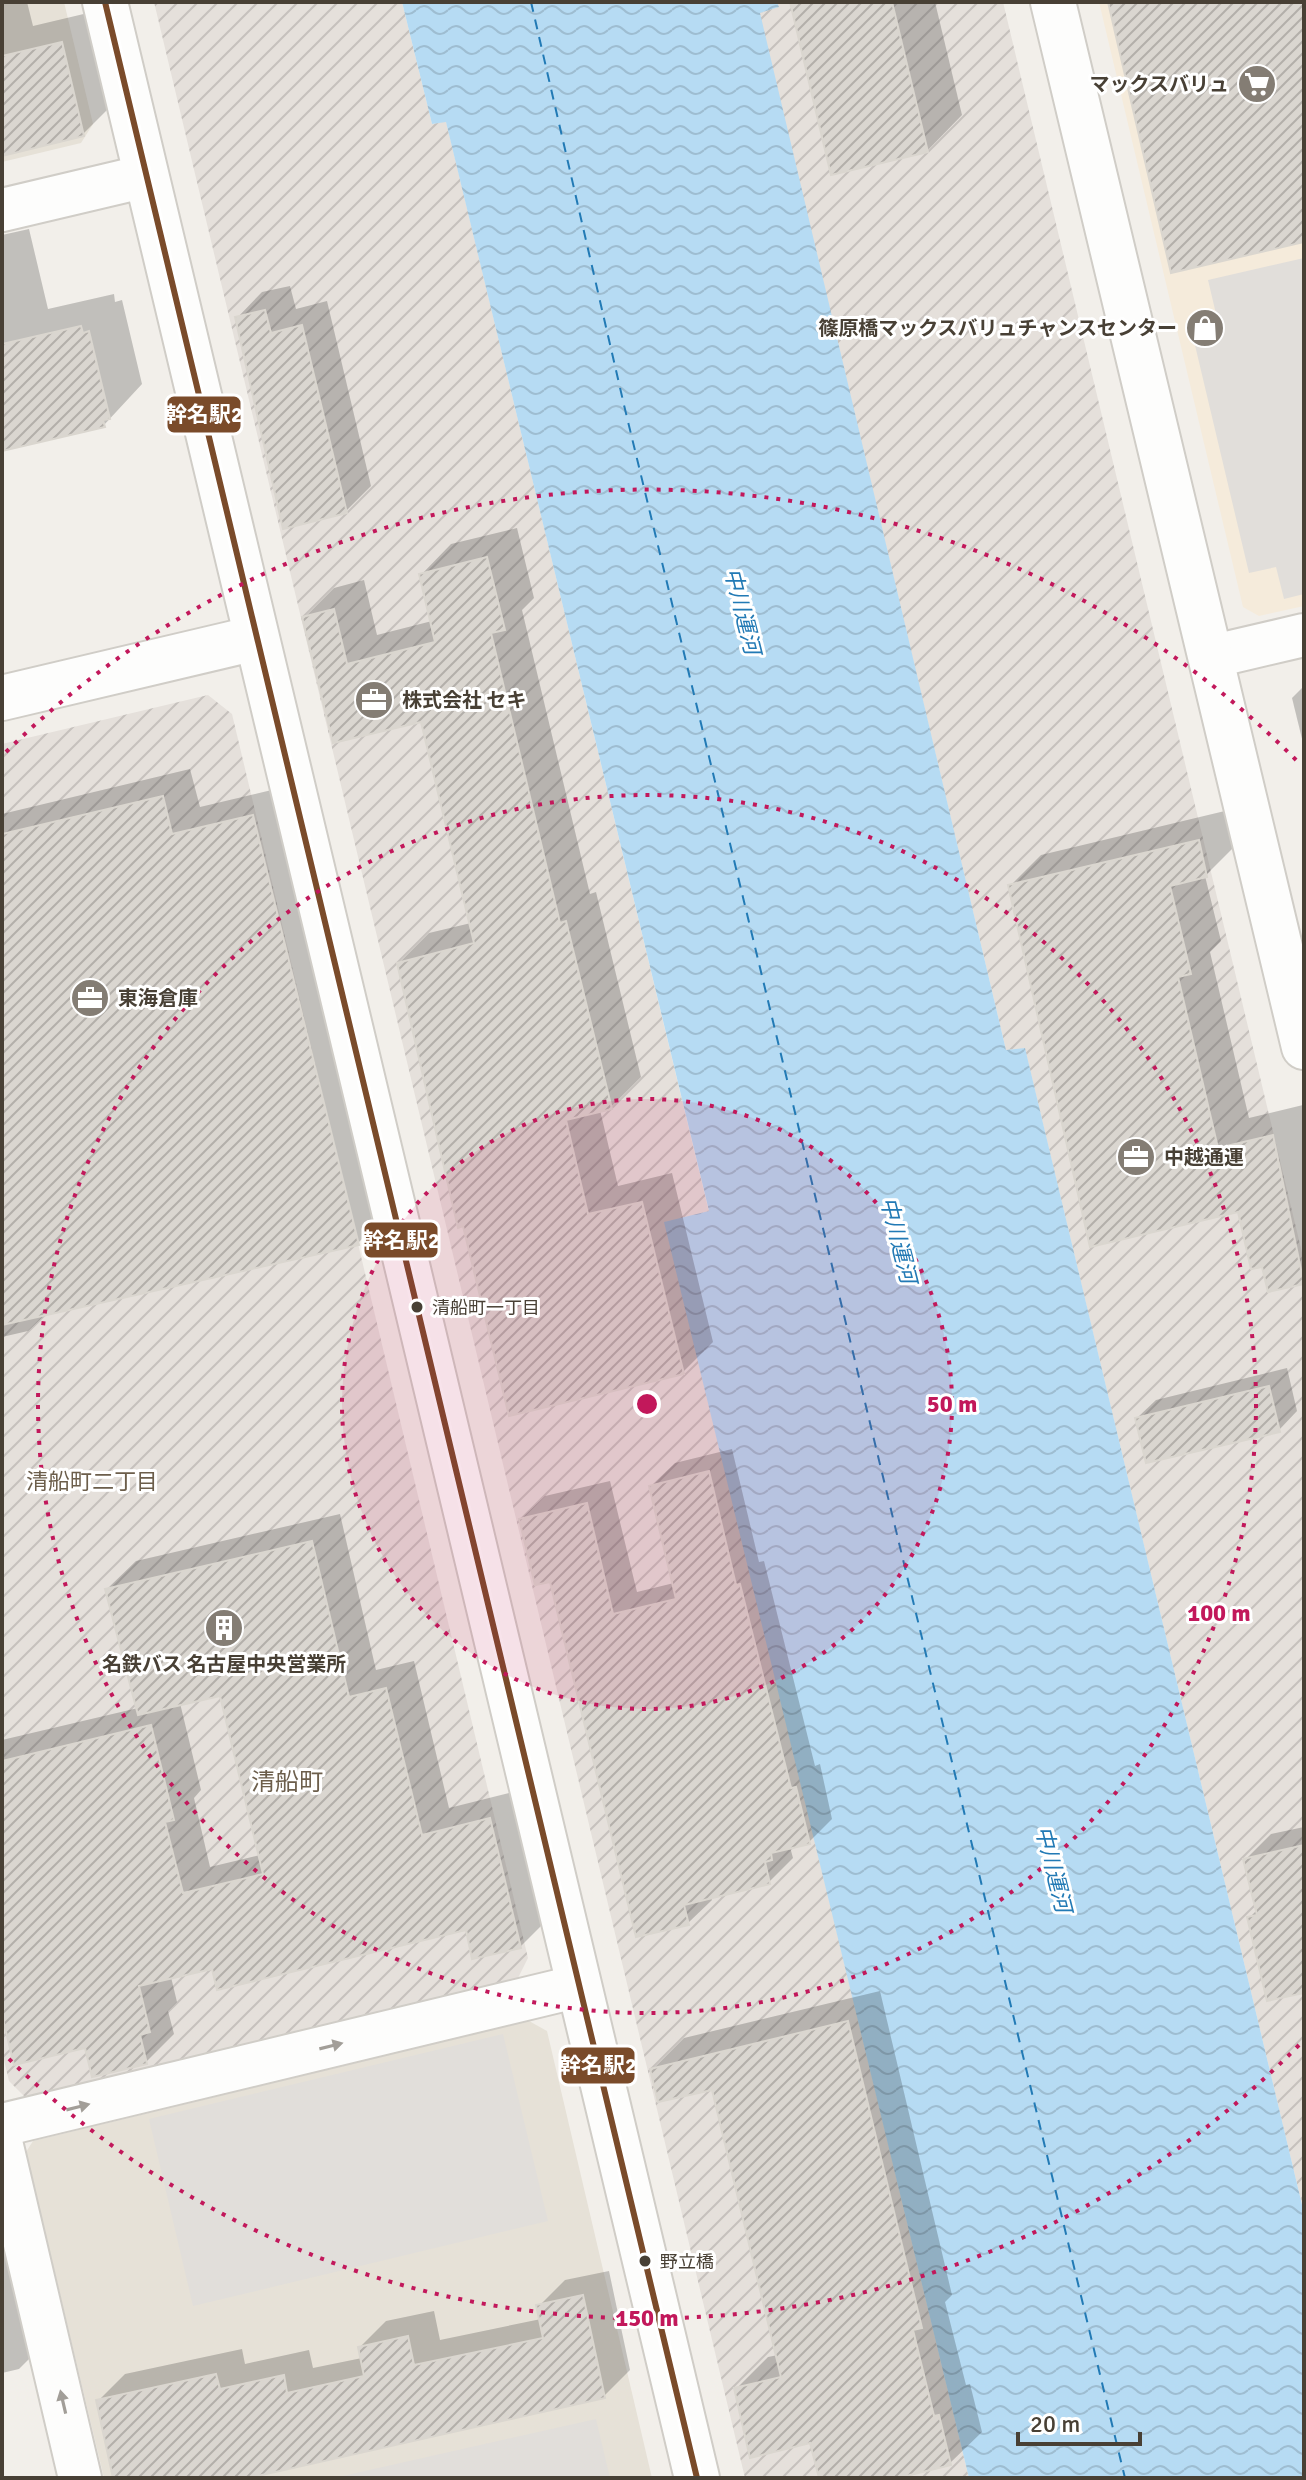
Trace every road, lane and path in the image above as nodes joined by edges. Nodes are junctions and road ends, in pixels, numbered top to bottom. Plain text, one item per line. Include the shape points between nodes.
1 (105, 2) edge
2 (1053, 2) edge
3 (146, 176) junction
4 (2, 210) edge
5 (1304, 635) edge
6 (256, 638) junction
7 (1210, 657) junction
8 (2, 698) edge
9 (1304, 1047) edge
10 (579, 1986) junction
11 (2, 2125) edge
12 (2, 2146) edge
13 (80, 2478) edge
14 (697, 2478) edge

1 - 3 street
2 - 7 street
3 - 4 street
3 - 6 street
5 - 7 street
6 - 8 street
6 - 10 street
7 - 9 street
11 -> 10 street
10 - 14 street
13 -> 12 street

